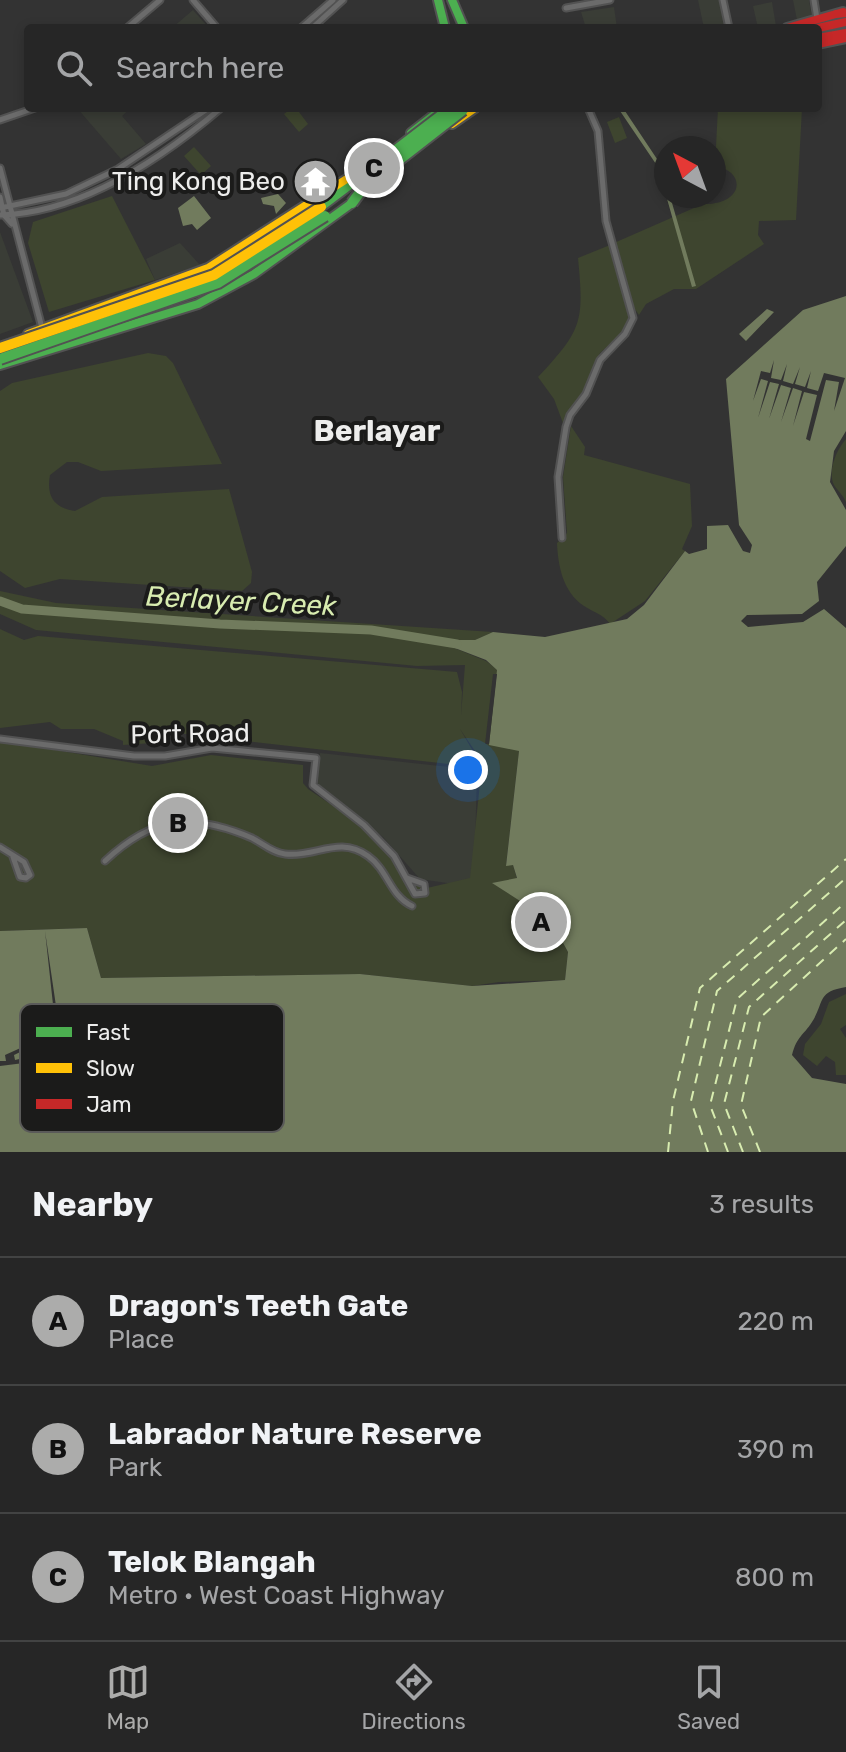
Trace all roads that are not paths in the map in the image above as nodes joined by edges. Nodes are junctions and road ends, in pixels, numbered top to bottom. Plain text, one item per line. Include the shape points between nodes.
1 (160, 0) edge
2 (193, 0) edge
3 (333, 0) edge
4 (343, 0) edge
5 (438, 0) edge
6 (452, 0) edge
7 (610, 0) edge
8 (723, 0) edge
9 (814, 0) edge
10 (566, 8) dead end
11 (843, 13) edge
12 (132, 24) edge
13 (214, 24) edge
14 (306, 24) edge
15 (316, 24) edge
16 (444, 24) edge
17 (462, 24) edge
18 (728, 24) edge
19 (817, 24) edge
20 (822, 30) edge
21 (846, 30) edge
22 (822, 33) edge
23 (24, 112) edge
24 (203, 112) edge
25 (215, 112) edge
26 (434, 112) edge
27 (446, 112) edge
28 (461, 112) edge
29 (470, 112) edge
30 (590, 112) edge
31 (0, 120) edge
32 (396, 146) junction
33 (409, 156) junction
34 (0, 168) edge
35 (363, 188) junction
36 (0, 197) edge
37 (12, 206) junction
38 (1, 207) edge
39 (13, 214) junction
40 (2, 215) edge
41 (12, 224) junction
42 (137, 295) junction
43 (145, 312) junction
44 (42, 328) junction
45 (0, 347) edge
46 (0, 363) edge
47 (562, 538) dead end
48 (0, 739) edge
49 (0, 847) edge
50 (13, 857) dead end
51 (105, 861) dead end
52 (407, 878) junction
53 (419, 883) junction
54 (413, 891) junction
55 (412, 906) dead end

1 - 12 street
2 - 13 street
3 - 14 street
4 - 15 street
5 - 16 main road
6 - 17 main road
7 - 10 street
8 - 18 street
9 - 19 street
11 - 20 main road
21 - 22 main road
23 - 31 street
24 - 37 street via 118,169 66,194
25 - 39 street via 124,176 70,202
26 - 32 main road
27 - 45 main road, bridge via 321,207 214,275
28 - 35 main road, bridge
29 - 33 main road
30 - 47 street via 598,131 606,221 633,318 600,360 566,427 558,477
32 - 33 main road via 405,147
32 - 42 main road via 208,268
33 - 43 main road via 273,255 218,286
34 - 37 street
35 - 46 main road, bridge via 218,283
35 - 46 main road, bridge via 352,203 229,288 179,311
36 - 38 street
37 - 38 street
37 - 39 street
38 - 40 street
39 - 40 street
39 - 41 street
40 - 41 street
41 - 44 street
42 - 43 main road
42 - 44 main road
43 - 46 main road
44 - 45 main road
48 - 52 street, Port Road via 122,755 165,756 212,748 316,758 313,785 374,835 400,862
49 - 50 street
51 - 55 street via 142,835 173,822 199,820 282,854 339,845 355,849 369,856 396,896
52 - 53 street
52 - 54 street, Port Road
53 - 54 street
53 - 54 street via 425,885 425,893

